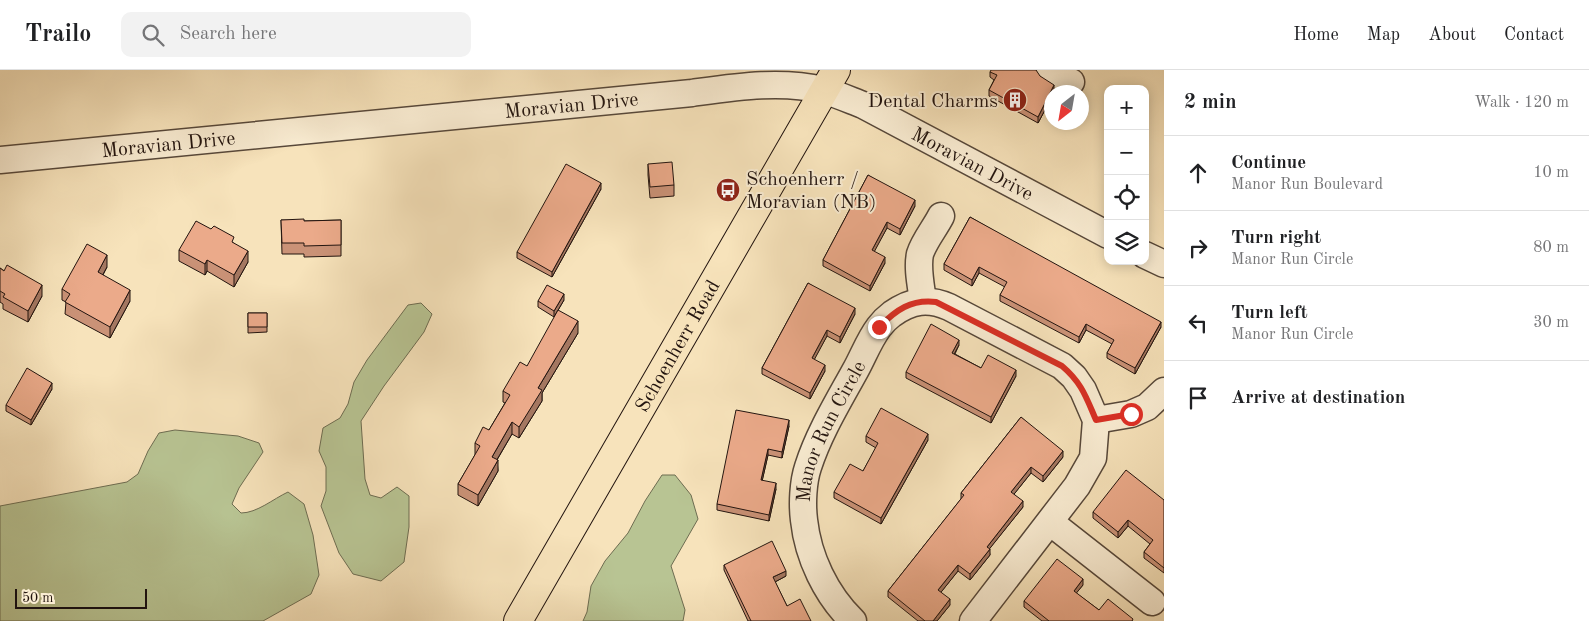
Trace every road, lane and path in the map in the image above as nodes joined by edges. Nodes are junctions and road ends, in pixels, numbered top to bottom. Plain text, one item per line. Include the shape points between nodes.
1 (830, 80) edge
2 (0, 160) edge
3 (942, 216) dead end
4 (1104, 233) edge
5 (1149, 257) edge
6 (1164, 264) edge
7 (923, 300) junction
8 (1164, 391) edge
9 (1096, 420) junction
10 (1050, 522) junction
11 (1152, 602) dead end
12 (520, 618) edge
13 (853, 621) edge
14 (973, 621) edge

1 - 2 street, Moravian Drive
1 - 4 street, Moravian Drive via 863,105
1 - 12 main road, Schoenherr Road
3 - 7 street via 920,255
5 - 6 street
7 - 9 street via 949,307 1062,366 1083,390
7 - 13 street, Manor Run Circle via 901,308 879,327 832,413 808,469 804,520 814,564 830,592
8 - 9 street via 1147,407 1131,414
9 - 10 street via 1093,458
10 - 11 street
10 - 14 street

